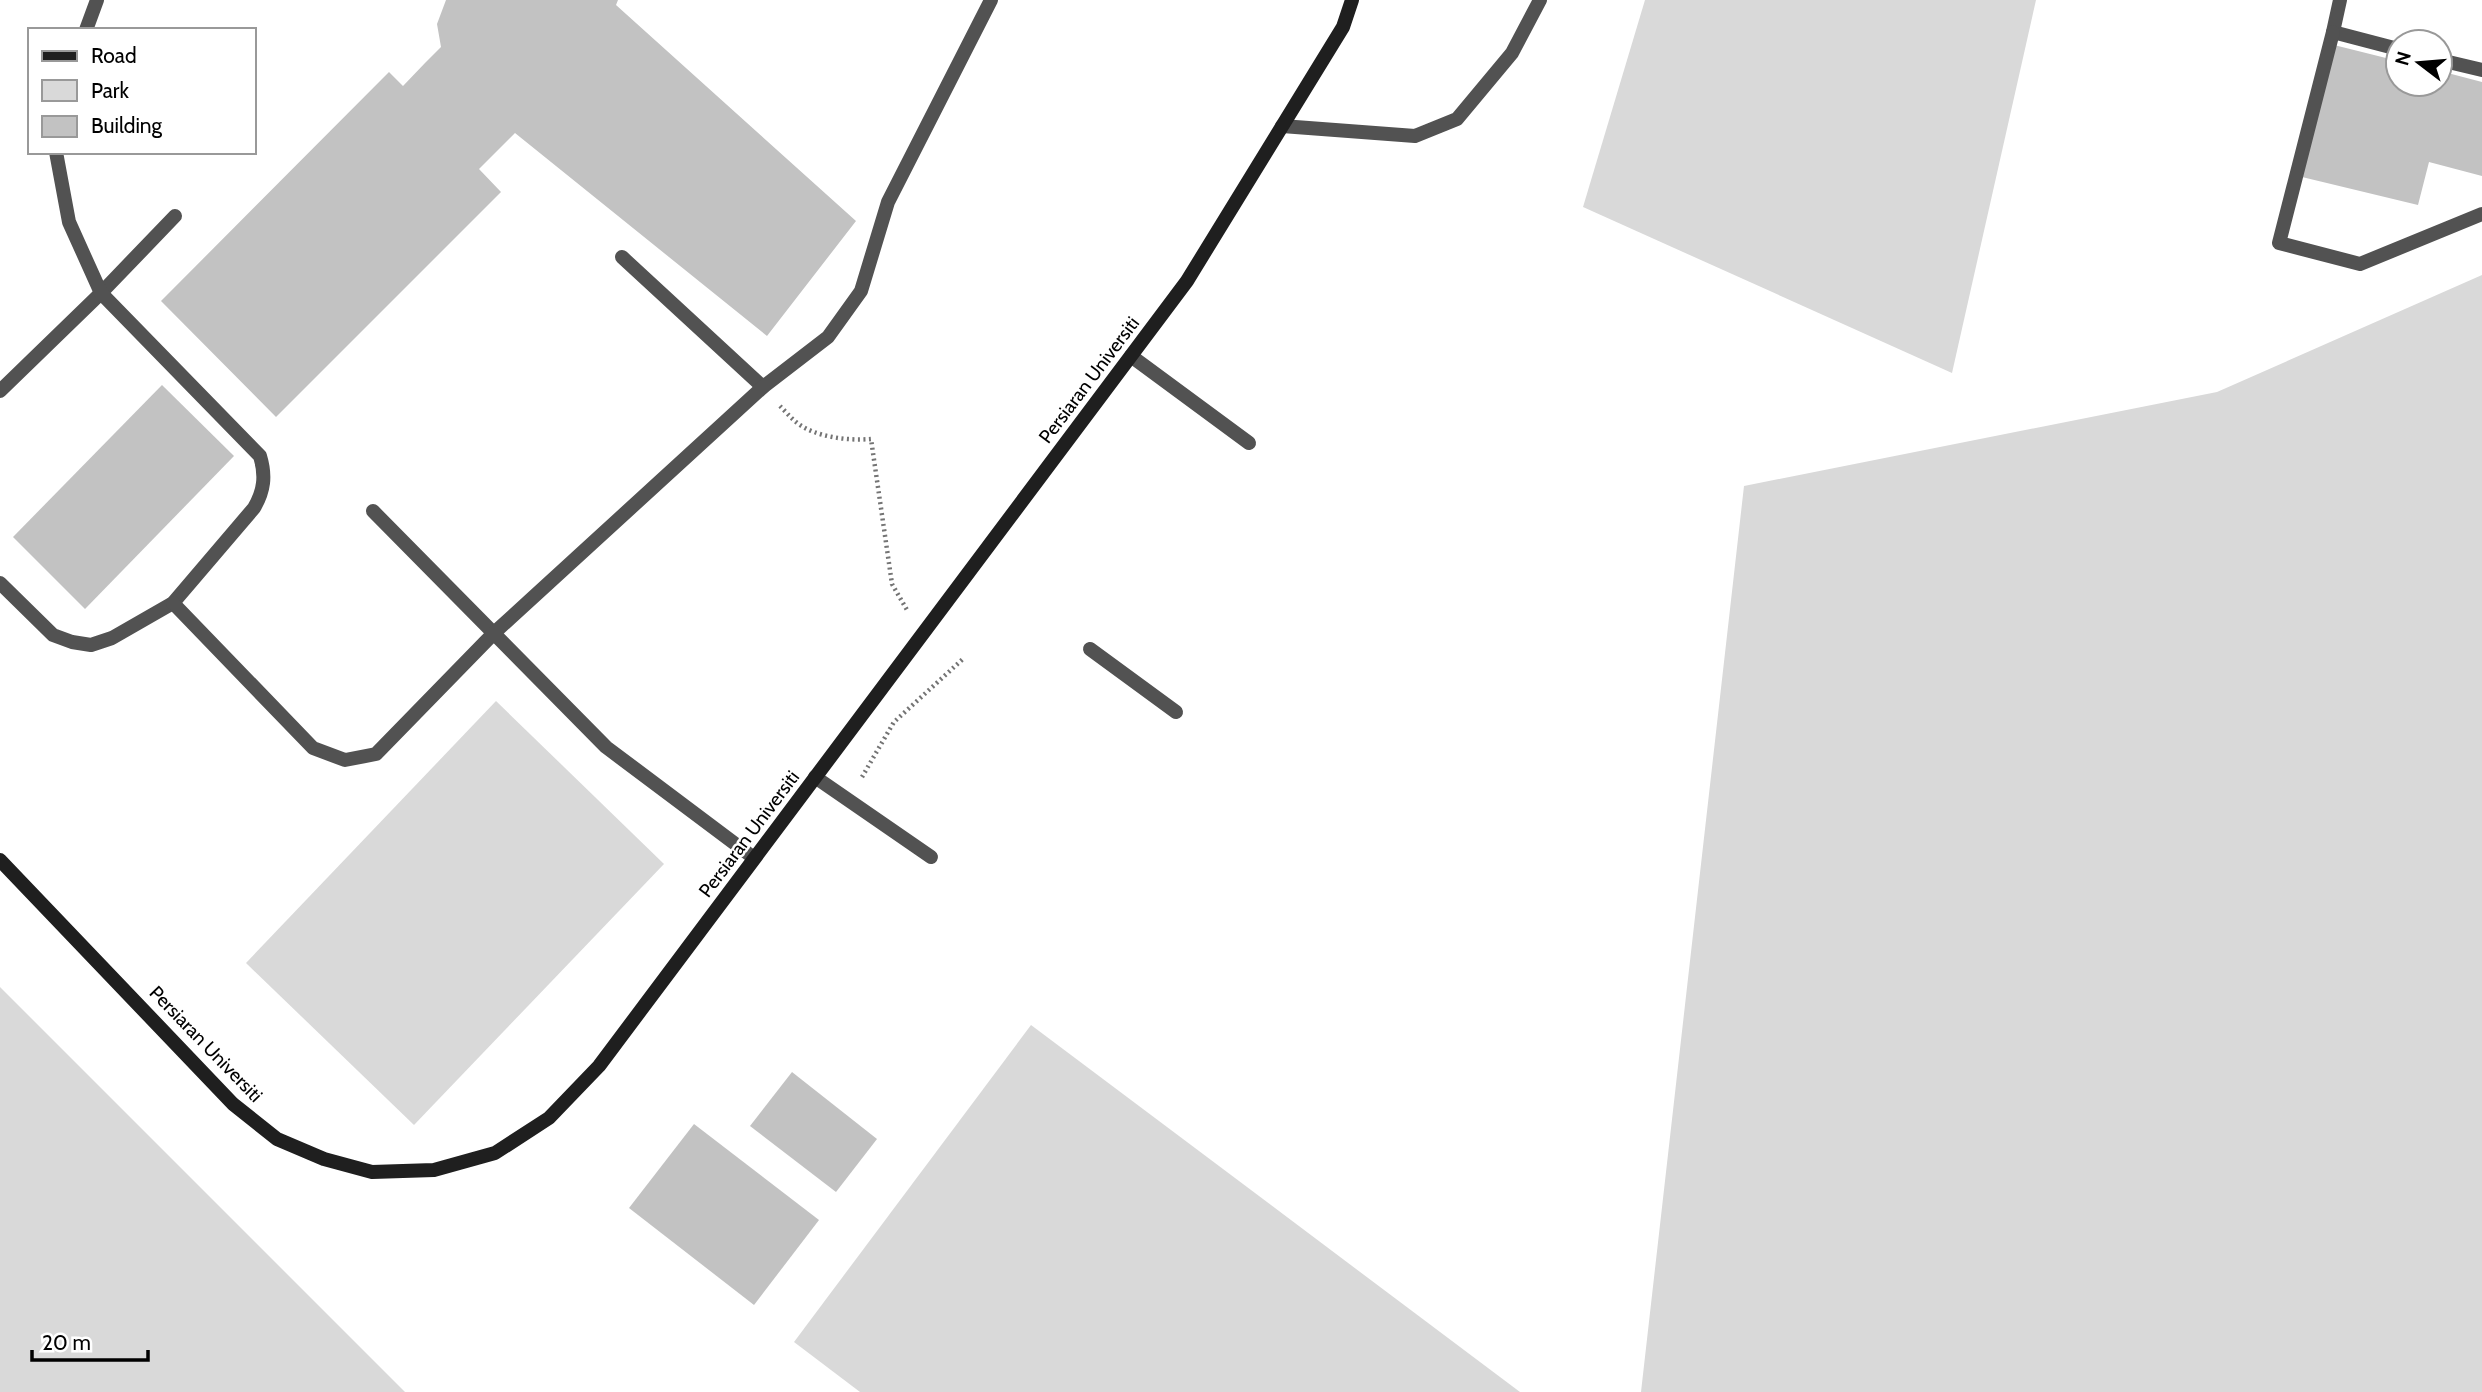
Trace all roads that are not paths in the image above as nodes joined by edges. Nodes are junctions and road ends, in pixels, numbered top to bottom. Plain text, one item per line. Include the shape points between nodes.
1 (97, 0) edge
2 (991, 0) edge
3 (1352, 0) edge
4 (1540, 0) edge
5 (2340, 0) edge
6 (87, 28) edge
7 (2333, 33) junction
8 (2384, 46) edge
9 (2454, 63) edge
10 (2482, 70) edge
11 (1282, 126) junction
12 (56, 154) edge
13 (2482, 214) edge
14 (175, 216) dead end
15 (622, 257) dead end
16 (101, 293) junction
17 (1131, 356) junction
18 (763, 387) junction
19 (0, 391) edge
20 (1249, 443) dead end
21 (373, 511) dead end
22 (0, 583) edge
23 (173, 603) junction
24 (494, 633) junction
25 (1090, 649) dead end
26 (1176, 712) dead end
27 (815, 777) junction
28 (931, 857) dead end
29 (754, 858) junction
30 (0, 860) edge

1 - 6 lane
2 - 18 lane via 888,202 862,291 828,337
3 - 11 street, Persiaran Universiti via 1343,27
4 - 11 lane via 1512,52 1457,119 1415,136
5 - 7 lane
7 - 8 lane
7 - 13 lane via 2279,243 2360,264
9 - 10 lane
11 - 17 street, Persiaran Universiti via 1187,281
12 - 16 lane via 69,222
14 - 16 lane
15 - 18 lane
16 - 19 lane
16 - 23 lane via 260,456 264,468 254,508
17 - 20 lane
17 - 27 street, Persiaran Universiti
18 - 24 lane
21 - 24 lane
22 - 23 lane via 53,635 91,645
23 - 24 lane via 313,748 345,760 376,754
24 - 29 lane via 606,747
25 - 26 lane
27 - 28 lane
27 - 29 street, Persiaran Universiti
29 - 30 street, Persiaran Universiti via 599,1066 549,1118 495,1153 434,1170 372,1172 277,1139 233,1104

